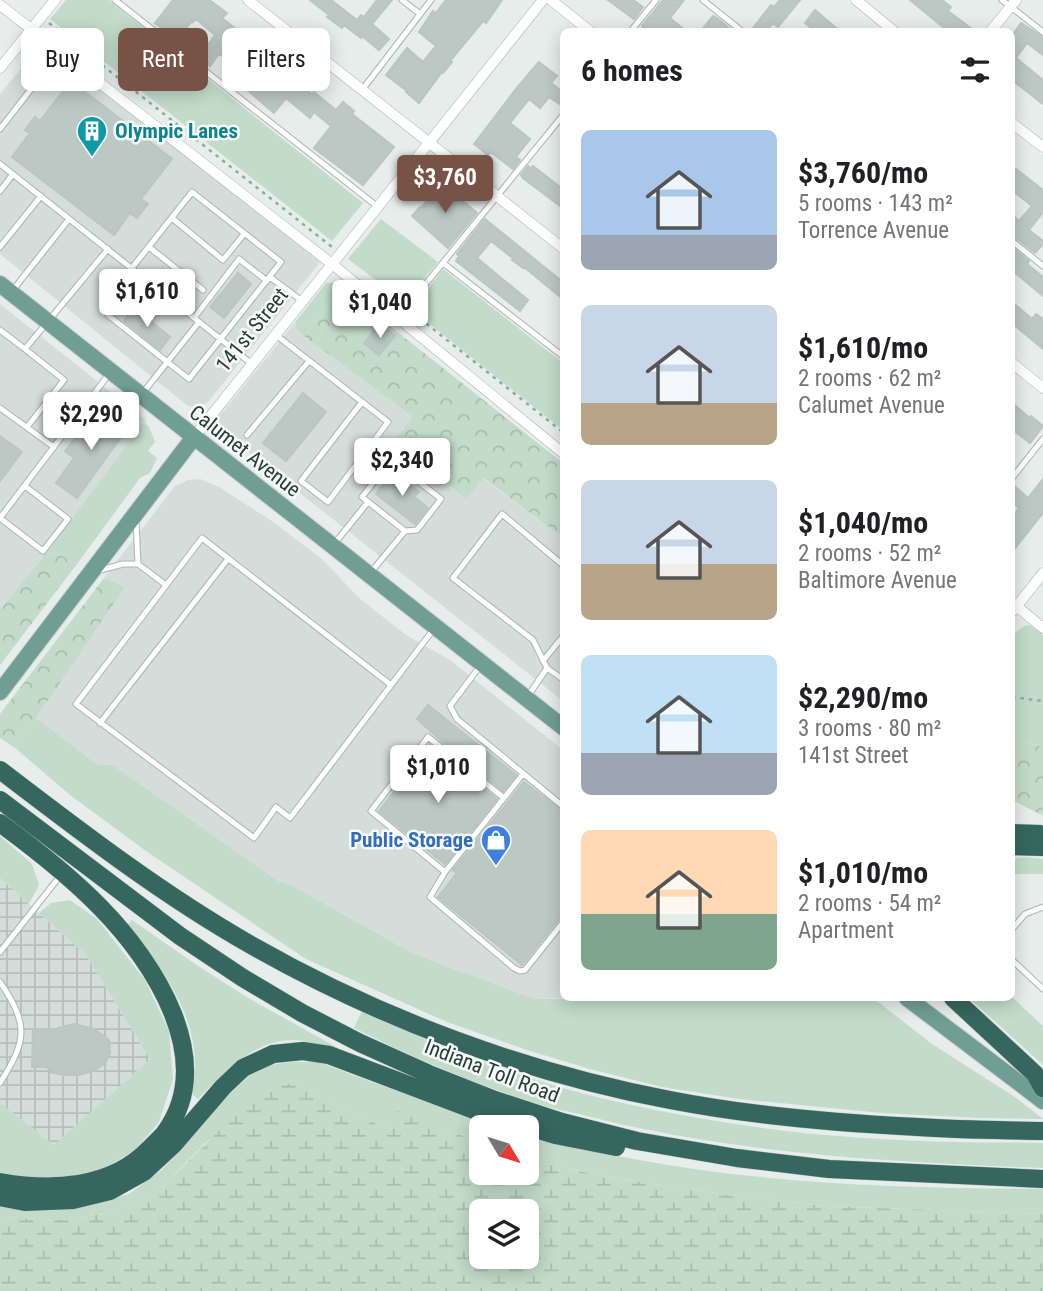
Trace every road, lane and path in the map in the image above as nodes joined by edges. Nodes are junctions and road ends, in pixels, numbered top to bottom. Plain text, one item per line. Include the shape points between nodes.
1 (55, 0) edge
2 (115, 0) edge
3 (248, 0) edge
4 (402, 0) edge
5 (431, 0) edge
6 (543, 0) edge
7 (551, 0) edge
8 (656, 0) edge
9 (703, 0) edge
10 (856, 0) edge
11 (1009, 2) edge
12 (0, 5) edge
13 (420, 14) junction
14 (53, 26) dead end
15 (29, 28) edge
16 (33, 28) edge
17 (586, 28) edge
18 (633, 28) edge
19 (738, 28) edge
20 (890, 28) edge
21 (993, 28) edge
22 (1043, 32) edge
23 (21, 42) edge
24 (0, 68) edge
25 (104, 86) edge
26 (362, 90) junction
27 (30, 91) edge
28 (560, 119) edge
29 (557, 122) junction
30 (560, 124) edge
31 (1015, 125) edge
32 (0, 129) edge
33 (429, 143) junction
34 (1043, 148) edge
35 (0, 164) edge
36 (13, 174) junction
37 (0, 191) edge
38 (41, 196) junction
39 (497, 196) junction
40 (378, 207) junction
41 (172, 218) junction
42 (69, 219) junction
43 (244, 234) junction
44 (326, 241) dead end
45 (1015, 243) edge
46 (560, 246) edge
47 (0, 247) edge
48 (149, 247) junction
49 (108, 249) junction
50 (443, 263) junction
51 (332, 264) junction
52 (1043, 266) edge
53 (132, 269) junction
54 (268, 279) junction
55 (375, 283) dead end
56 (5, 288) edge
57 (203, 290) dead end
58 (302, 302) junction
59 (406, 308) junction
60 (398, 318) junction
61 (196, 320) junction
62 (48, 322) junction
63 (0, 330) edge
64 (276, 335) junction
65 (220, 340) junction
66 (25, 349) junction
67 (560, 354) edge
68 (309, 361) junction
69 (168, 362) junction
70 (252, 364) junction
71 (1015, 365) edge
72 (111, 372) junction
73 (1043, 388) edge
74 (141, 395) junction
75 (362, 402) junction
76 (0, 408) edge
77 (27, 428) junction
78 (560, 430) edge
79 (247, 435) dead end
80 (194, 437) junction
81 (1043, 439) edge
82 (54, 447) junction
83 (560, 451) edge
84 (1015, 474) edge
85 (25, 486) junction
86 (368, 502) junction
87 (139, 510) junction
88 (0, 518) edge
89 (405, 531) junction
90 (332, 546) junction
91 (228, 559) junction
92 (560, 563) edge
93 (138, 564) junction
94 (92, 573) junction
95 (1043, 573) edge
96 (369, 575) junction
97 (166, 585) junction
98 (1015, 605) edge
99 (1015, 608) edge
100 (435, 627) junction
101 (1043, 628) edge
102 (560, 640) edge
103 (543, 661) junction
104 (482, 664) junction
105 (547, 668) junction
106 (560, 677) edge
107 (391, 685) junction
108 (0, 692) edge
109 (1015, 697) edge
110 (526, 699) junction
111 (1043, 701) edge
112 (100, 723) junction
113 (560, 725) edge
114 (0, 770) edge
115 (523, 774) junction
116 (504, 798) junction
117 (0, 800) edge
118 (560, 804) edge
119 (0, 823) edge
120 (1015, 833) edge
121 (1043, 835) edge
122 (1015, 846) edge
123 (1043, 847) edge
124 (445, 873) junction
125 (62, 874) junction
126 (1043, 907) edge
127 (560, 926) edge
128 (1015, 926) edge
129 (0, 952) edge
130 (1015, 963) edge
131 (0, 982) edge
132 (1043, 989) edge
133 (911, 1001) edge
134 (956, 1001) edge
135 (0, 1083) edge
136 (1043, 1088) edge
137 (1043, 1101) edge
138 (1043, 1131) edge
139 (737, 1158) junction
140 (1043, 1178) edge
141 (0, 1182) edge
142 (0, 1197) edge

1 - 16 street
2 - 40 lane
3 - 26 street
4 - 13 lane
5 - 13 lane
6 - 33 street, 141st Street
7 - 17 street
8 - 18 lane
9 - 19 lane
10 - 20 street
11 - 21 street
11 - 22 lane
12 - 15 street
13 - 26 lane
14 - 44 path
23 - 24 street
25 - 51 street
26 - 33 street
27 - 32 lane
28 - 29 lane
29 - 30 lane
29 - 39 lane
31 - 34 street
33 - 39 street
33 - 40 street, 141st Street
35 - 36 lane
36 - 37 lane
36 - 38 lane
38 - 42 lane
38 - 47 lane
39 - 46 street
39 - 50 lane
40 - 51 street, 141st Street
41 - 43 lane via 223,260
41 - 43 lane via 192,192
41 - 48 lane
42 - 49 lane
42 - 56 lane
43 - 54 lane via 281,262
45 - 52 lane
48 - 53 lane
48 - 57 lane
49 - 53 lane
49 - 62 lane
50 - 59 lane
50 - 67 lane
51 - 58 street, 141st Street
51 - 60 street
53 - 61 lane
53 - 69 lane via 105,302 108,315
54 - 58 lane
54 - 61 lane via 239,259
54 - 65 lane
55 - 59 path
56 - 62 main road, Calumet Avenue
58 - 64 street, 141st Street
59 - 60 lane
59 - 78 path
60 - 83 street
61 - 65 lane
61 - 69 lane
62 - 66 lane
62 - 72 main road, Calumet Avenue
63 - 66 lane
64 - 68 lane
64 - 70 street, 141st Street
65 - 69 lane via 189,379
65 - 70 lane
66 - 77 lane via 64,380
68 - 75 lane
68 - 79 lane
69 - 74 lane
70 - 80 street, 141st Street
71 - 73 street
72 - 74 main road, Calumet Avenue
72 - 82 lane
74 - 80 main road, Calumet Avenue
75 - 75 lane via 300,481 328,502 388,422
76 - 77 lane
77 - 82 lane
80 - 87 main road, 141st Street
80 - 90 main road, Calumet Avenue
81 - 84 lane
82 - 85 lane
85 - 88 lane
85 - 88 lane via 68,519 43,551
86 - 89 lane
86 - 89 lane via 362,497 391,460 442,499 417,530
86 - 90 lane
87 - 93 lane
87 - 94 main road, 141st Street
89 - 96 lane
90 - 96 main road, Calumet Avenue
91 - 97 lane via 202,538
91 - 107 lane
91 - 112 lane
92 - 103 lane via 502,514 453,578 533,640
93 - 94 lane
93 - 97 lane
94 - 108 main road, 141st Street
95 - 98 street
96 - 100 main road, Calumet Avenue
97 - 112 lane via 76,704
99 - 101 street
100 - 104 main road, Calumet Avenue
100 - 107 lane
102 - 103 lane
103 - 105 lane
104 - 110 main road, Calumet Avenue
104 - 115 lane via 450,706 457,719
105 - 106 lane
105 - 110 lane
107 - 112 lane via 290,818 276,807 254,838
109 - 111 path
110 - 113 main road, Calumet Avenue
114 - 138 highway, Indiana Toll Road via 135,870 251,944 377,1008 501,1055 586,1082 741,1112 920,1128
115 - 116 lane
115 - 118 lane
116 - 124 lane
116 - 124 lane via 428,737 371,811
117 - 139 highway, Indiana Toll Road via 180,936 243,978 360,1043 495,1100 562,1122
119 - 125 highway
120 - 121 highway
122 - 123 highway
124 - 127 lane via 429,897 520,971
125 - 129 lane
125 - 141 highway via 101,908 157,981 181,1035 184,1087 164,1133 122,1170 96,1181 64,1185 25,1187
126 - 128 lane via 1025,914
130 - 132 lane
131 - 135 lane via 20,1018 22,1035
133 - 137 main road
134 - 136 highway via 1035,1074
139 - 140 highway, Indiana Toll Road via 830,1169
139 - 142 highway via 685,1161 555,1135 329,1055 303,1051 273,1054 243,1068 144,1172 110,1191 73,1200 25,1202

